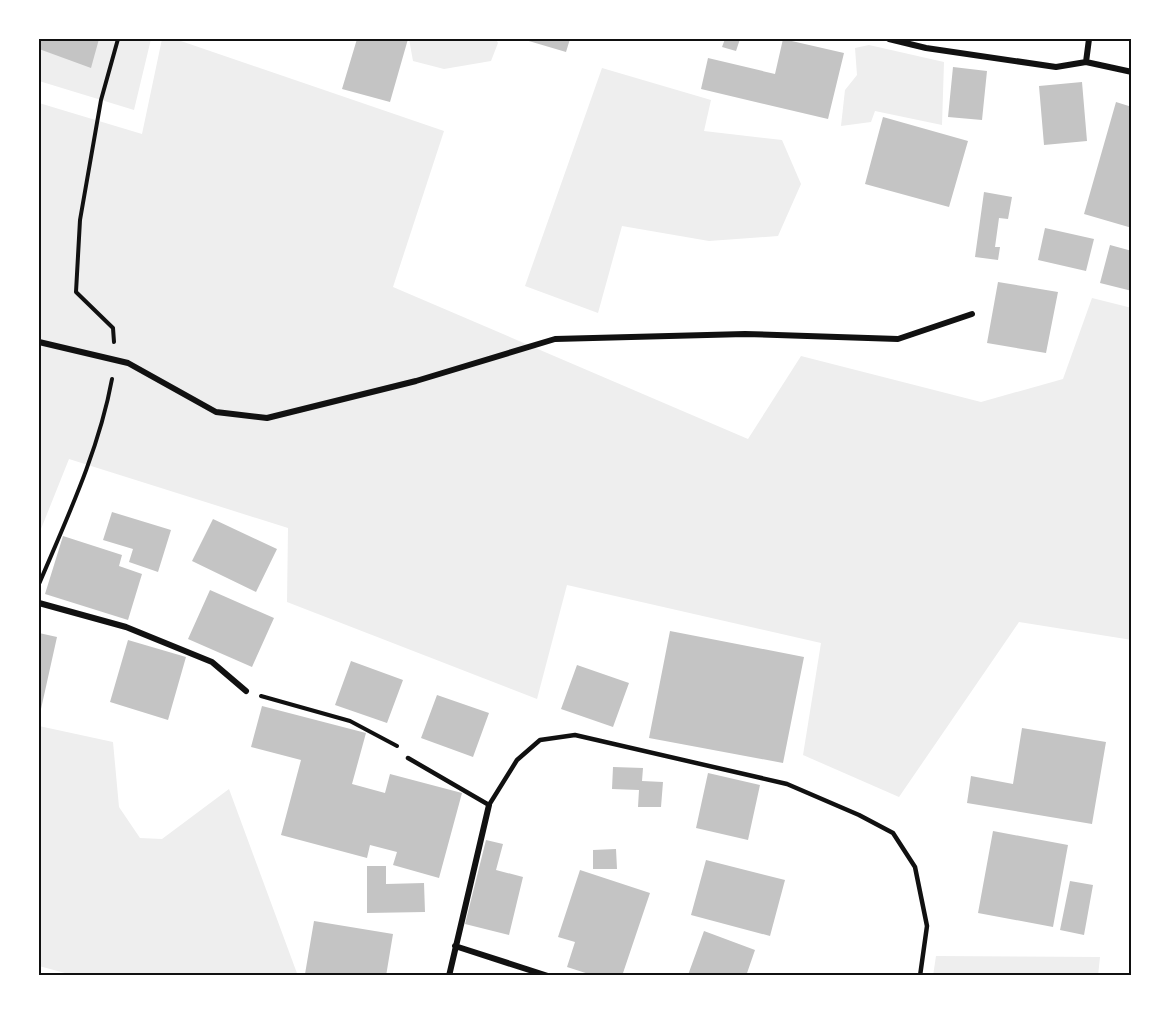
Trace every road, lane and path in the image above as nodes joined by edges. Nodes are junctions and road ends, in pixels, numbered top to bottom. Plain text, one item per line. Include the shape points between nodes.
1 (118, 39) edge
2 (889, 39) edge
3 (1089, 39) edge
4 (1086, 62) junction
5 (1132, 72) edge
6 (972, 314) dead end
7 (39, 342) edge
8 (116, 360) junction
9 (39, 584) edge
10 (39, 603) edge
11 (246, 692) joint
12 (408, 758) joint
13 (489, 805) junction
14 (455, 946) junction
15 (449, 976) edge
16 (548, 976) edge
17 (920, 976) edge

1 - 8 path via 101,100 80,220 76,292 113,328
2 - 4 street via 1056,67
3 - 4 street
4 - 5 street
6 - 8 street via 898,339 745,334 555,339 416,381 267,418 216,412
7 - 8 street
8 - 9 path via 108,401 76,499
10 - 11 street via 126,627 212,662
11 - 12 path via 350,721 401,748
12 - 13 lane
13 - 14 street
13 - 17 lane via 517,760 540,740 575,735 787,784 893,833 915,867 927,926
14 - 15 street
14 - 16 street

